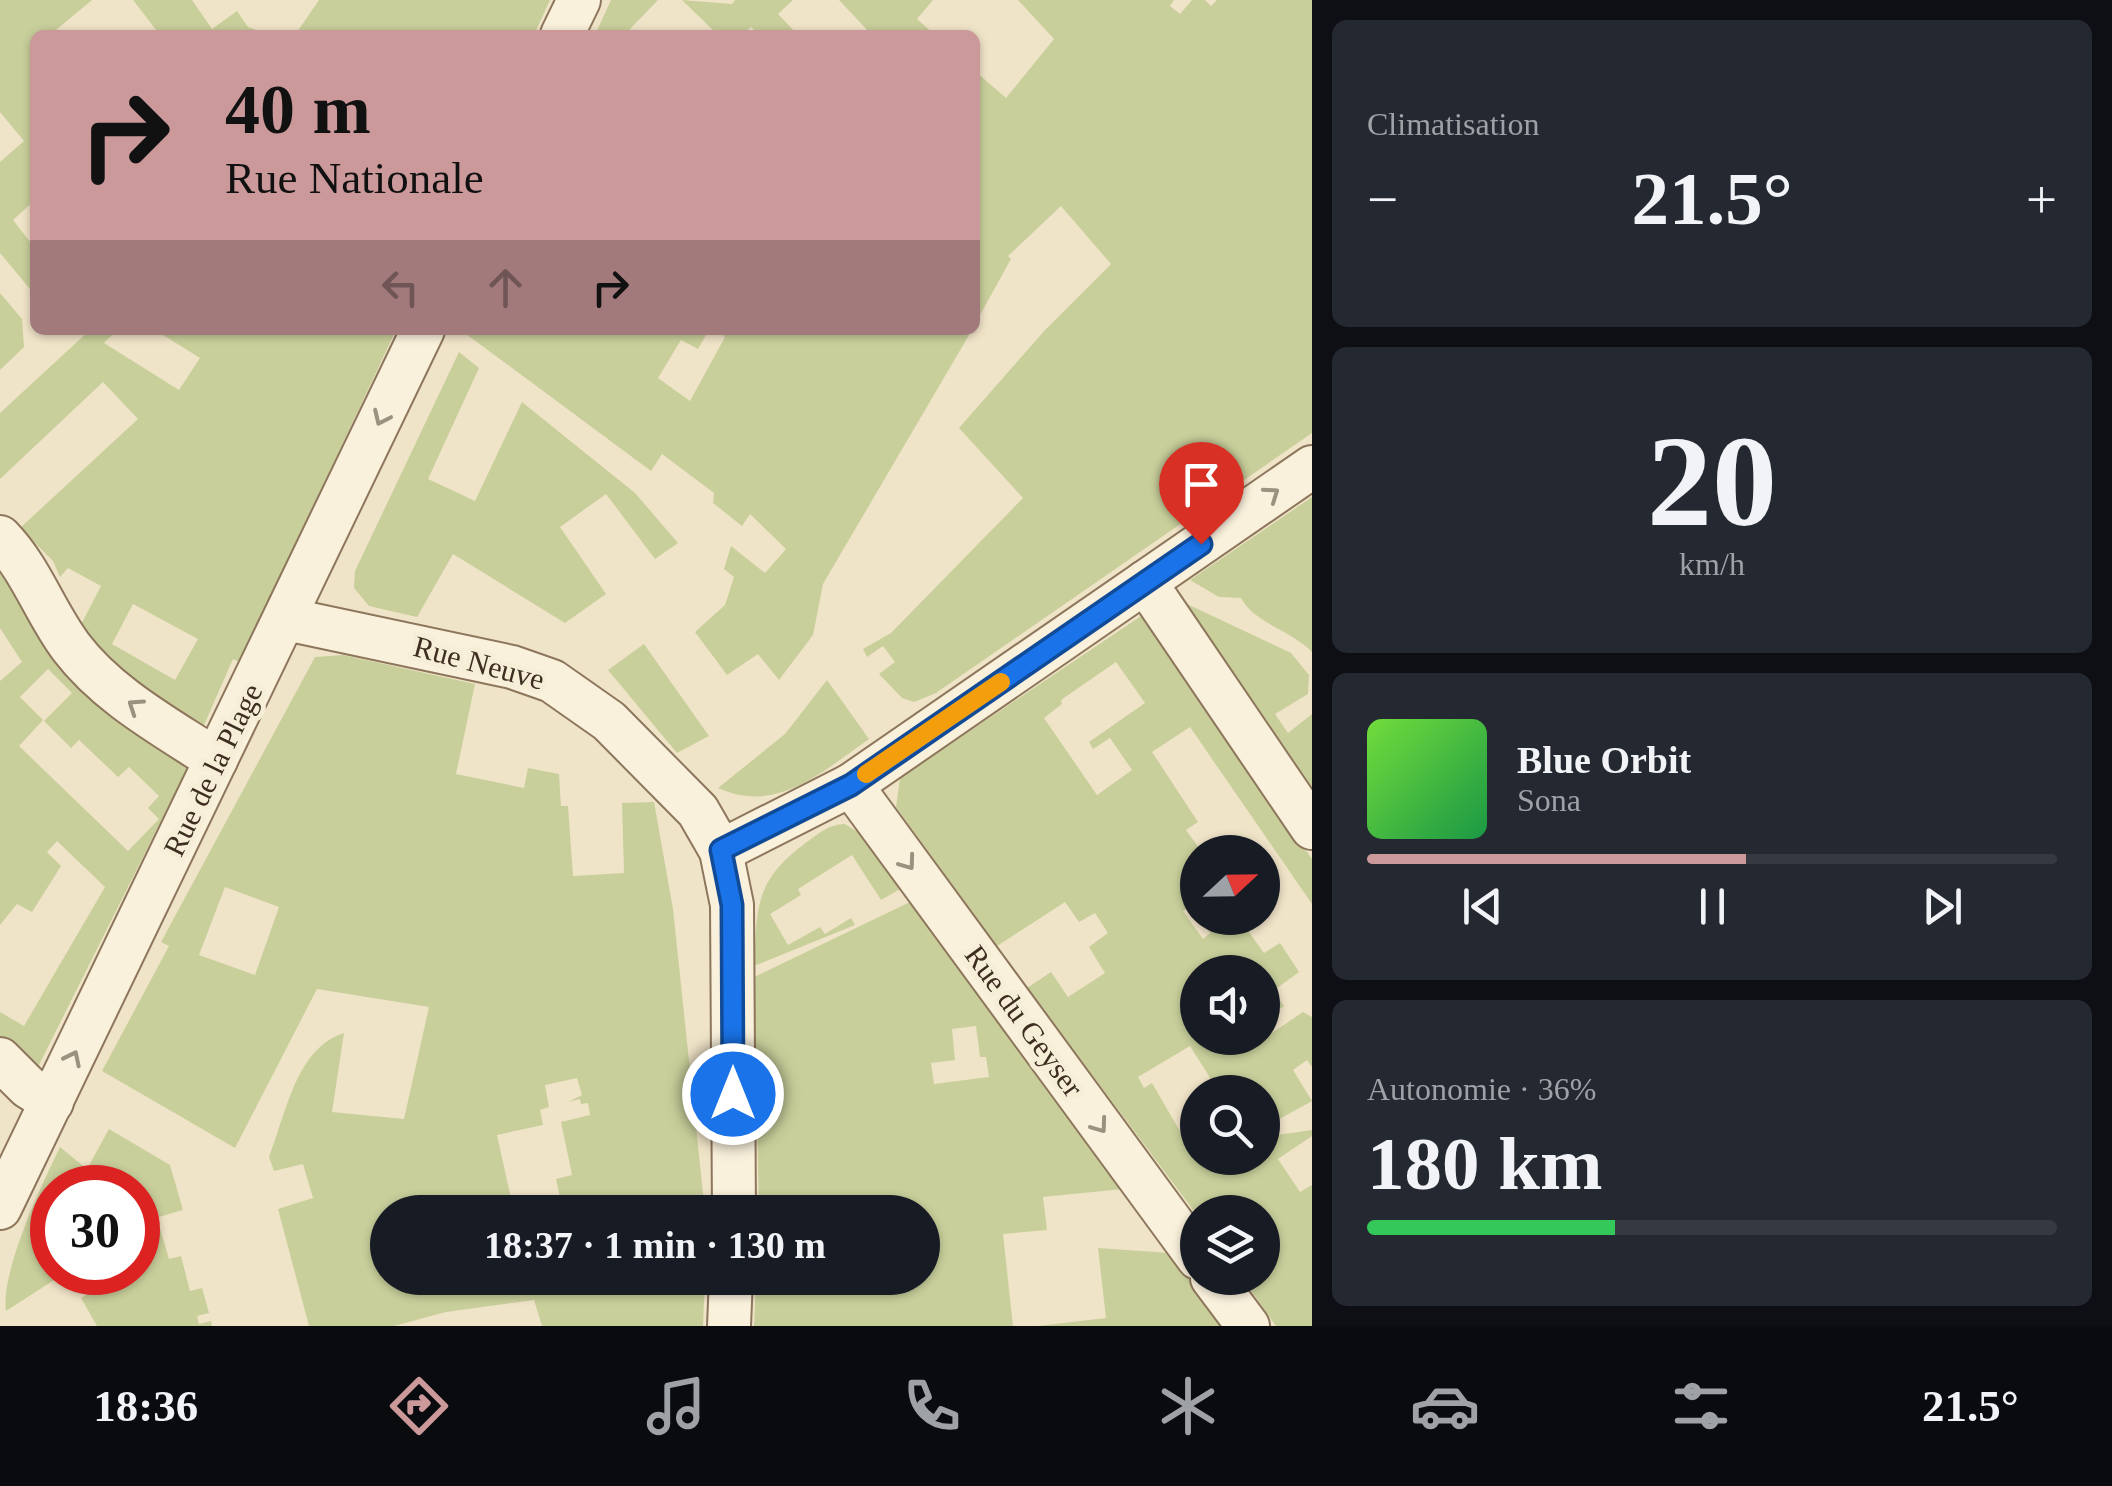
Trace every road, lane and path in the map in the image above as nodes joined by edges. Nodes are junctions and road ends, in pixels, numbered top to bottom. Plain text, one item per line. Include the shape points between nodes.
1 (579, 0) edge
2 (564, 30) edge
3 (420, 335) edge
4 (1312, 467) edge
5 (0, 537) edge
6 (1145, 582) junction
7 (286, 618) junction
8 (216, 760) junction
9 (851, 785) junction
10 (1312, 828) edge
11 (721, 850) junction
12 (0, 1059) edge
13 (52, 1102) junction
14 (734, 1195) edge
15 (0, 1208) edge
16 (1180, 1233) edge
17 (731, 1295) edge
18 (1225, 1295) edge
19 (729, 1326) edge
20 (1248, 1326) edge

1 - 2 street
3 -> 7 street, Rue de la Plage
6 -> 4 street
8 -> 5 street via 122,698 84,663 26,566
6 - 9 street
6 - 10 street
7 - 8 street, Rue de la Plage
7 - 11 street, Rue Neuve via 512,666 552,681 630,740 698,812
13 -> 8 street, Rue de la Plage
9 - 11 street
9 -> 16 street, Rue du Geyser
11 - 14 street via 732,905
12 - 13 street
13 - 15 street, Rue de la Plage
17 - 19 street
18 - 20 street

